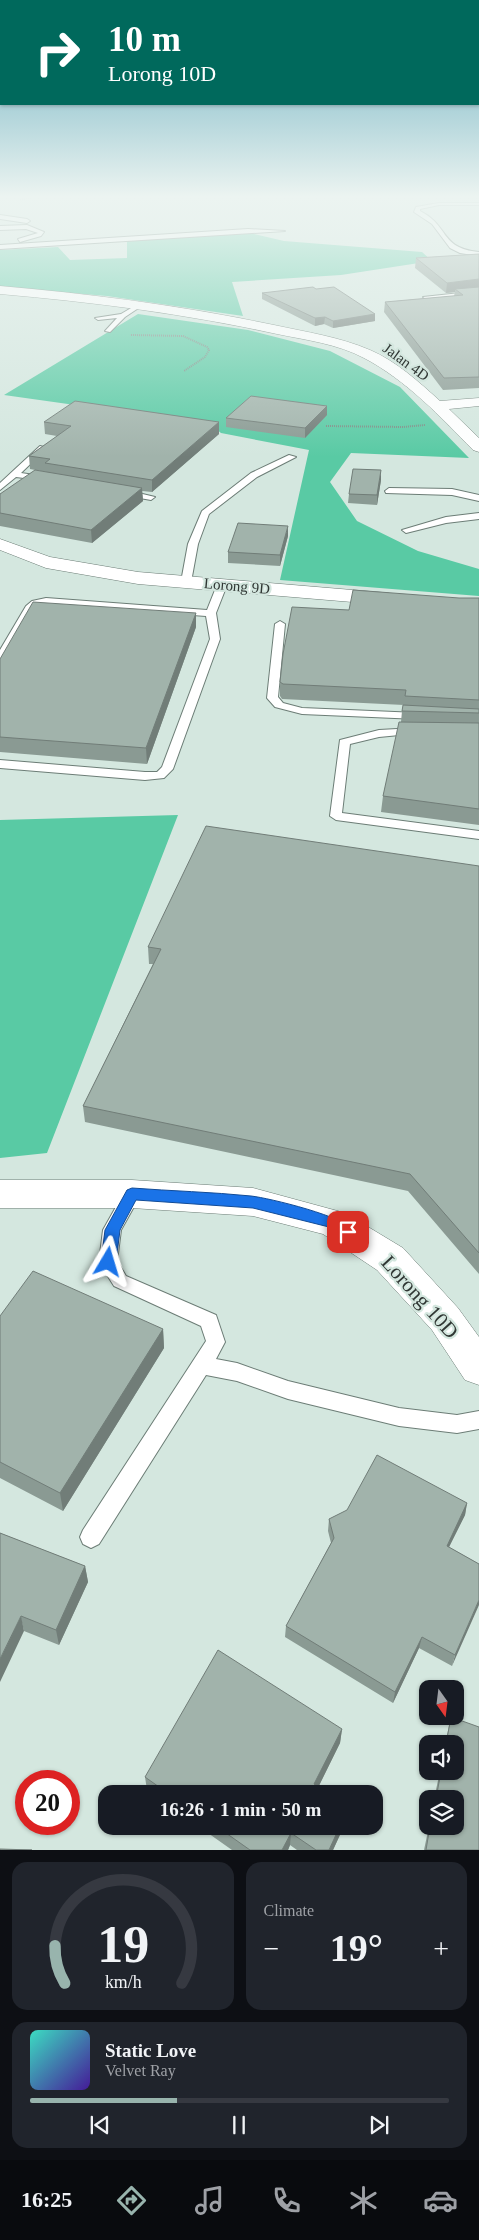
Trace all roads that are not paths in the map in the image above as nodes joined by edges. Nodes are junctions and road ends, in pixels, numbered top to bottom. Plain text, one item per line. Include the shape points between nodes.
1 (0, 290) edge
2 (479, 293) edge
3 (426, 297) edge
4 (138, 306) junction
5 (123, 316) junction
6 (98, 318) dead end
7 (108, 331) road end
8 (479, 402) edge
9 (437, 406) junction
10 (49, 442) edge
11 (479, 446) edge
12 (292, 457) dead end
13 (14, 474) junction
14 (53, 480) edge
15 (0, 487) edge
16 (389, 491) dead end
17 (121, 492) edge
18 (151, 497) edge
19 (479, 498) edge
20 (479, 516) edge
21 (406, 530) dead end
22 (0, 544) edge
23 (186, 582) junction
24 (222, 585) junction
25 (409, 601) edge
26 (210, 613) junction
27 (280, 624) dead end
28 (0, 659) edge
29 (430, 717) edge
30 (430, 732) edge
31 (0, 764) edge
32 (479, 835) edge
33 (0, 1194) edge
34 (132, 1194) junction
35 (201, 1366) junction
36 (479, 1368) edge
37 (479, 1420) edge
38 (90, 1537) dead end

1 - 4 street, Jalan 4D
2 - 3 lane
4 - 5 lane
4 - 9 street, Jalan 4D via 268,328 362,352 375,358
5 - 6 lane
5 - 7 lane
8 - 9 street
9 - 11 street, Jalan 4D
10 - 13 lane
12 - 23 lane via 254,475 205,513 193,544
13 - 14 lane
13 - 15 lane
16 - 19 lane via 452,492
17 - 18 lane
20 - 21 lane
22 - 23 street, Lorong 9D via 46,562 138,578
23 - 24 street, Lorong 9D
24 - 25 street, Lorong 9D
24 - 26 lane
26 - 28 lane via 46,602 35,604 29,608
26 - 31 lane via 215,639 167,769 160,775
27 - 29 lane via 272,698 278,705 302,711
30 - 32 lane via 392,731 344,742 336,816
33 - 34 street, Lorong 10D
34 - 35 lane via 112,1230 108,1262 120,1281 209,1321 216,1342
34 - 36 street, Lorong 10D via 253,1202 334,1223 390,1258 445,1319
35 - 37 lane via 237,1372 288,1390 399,1417 457,1424
35 - 38 lane

